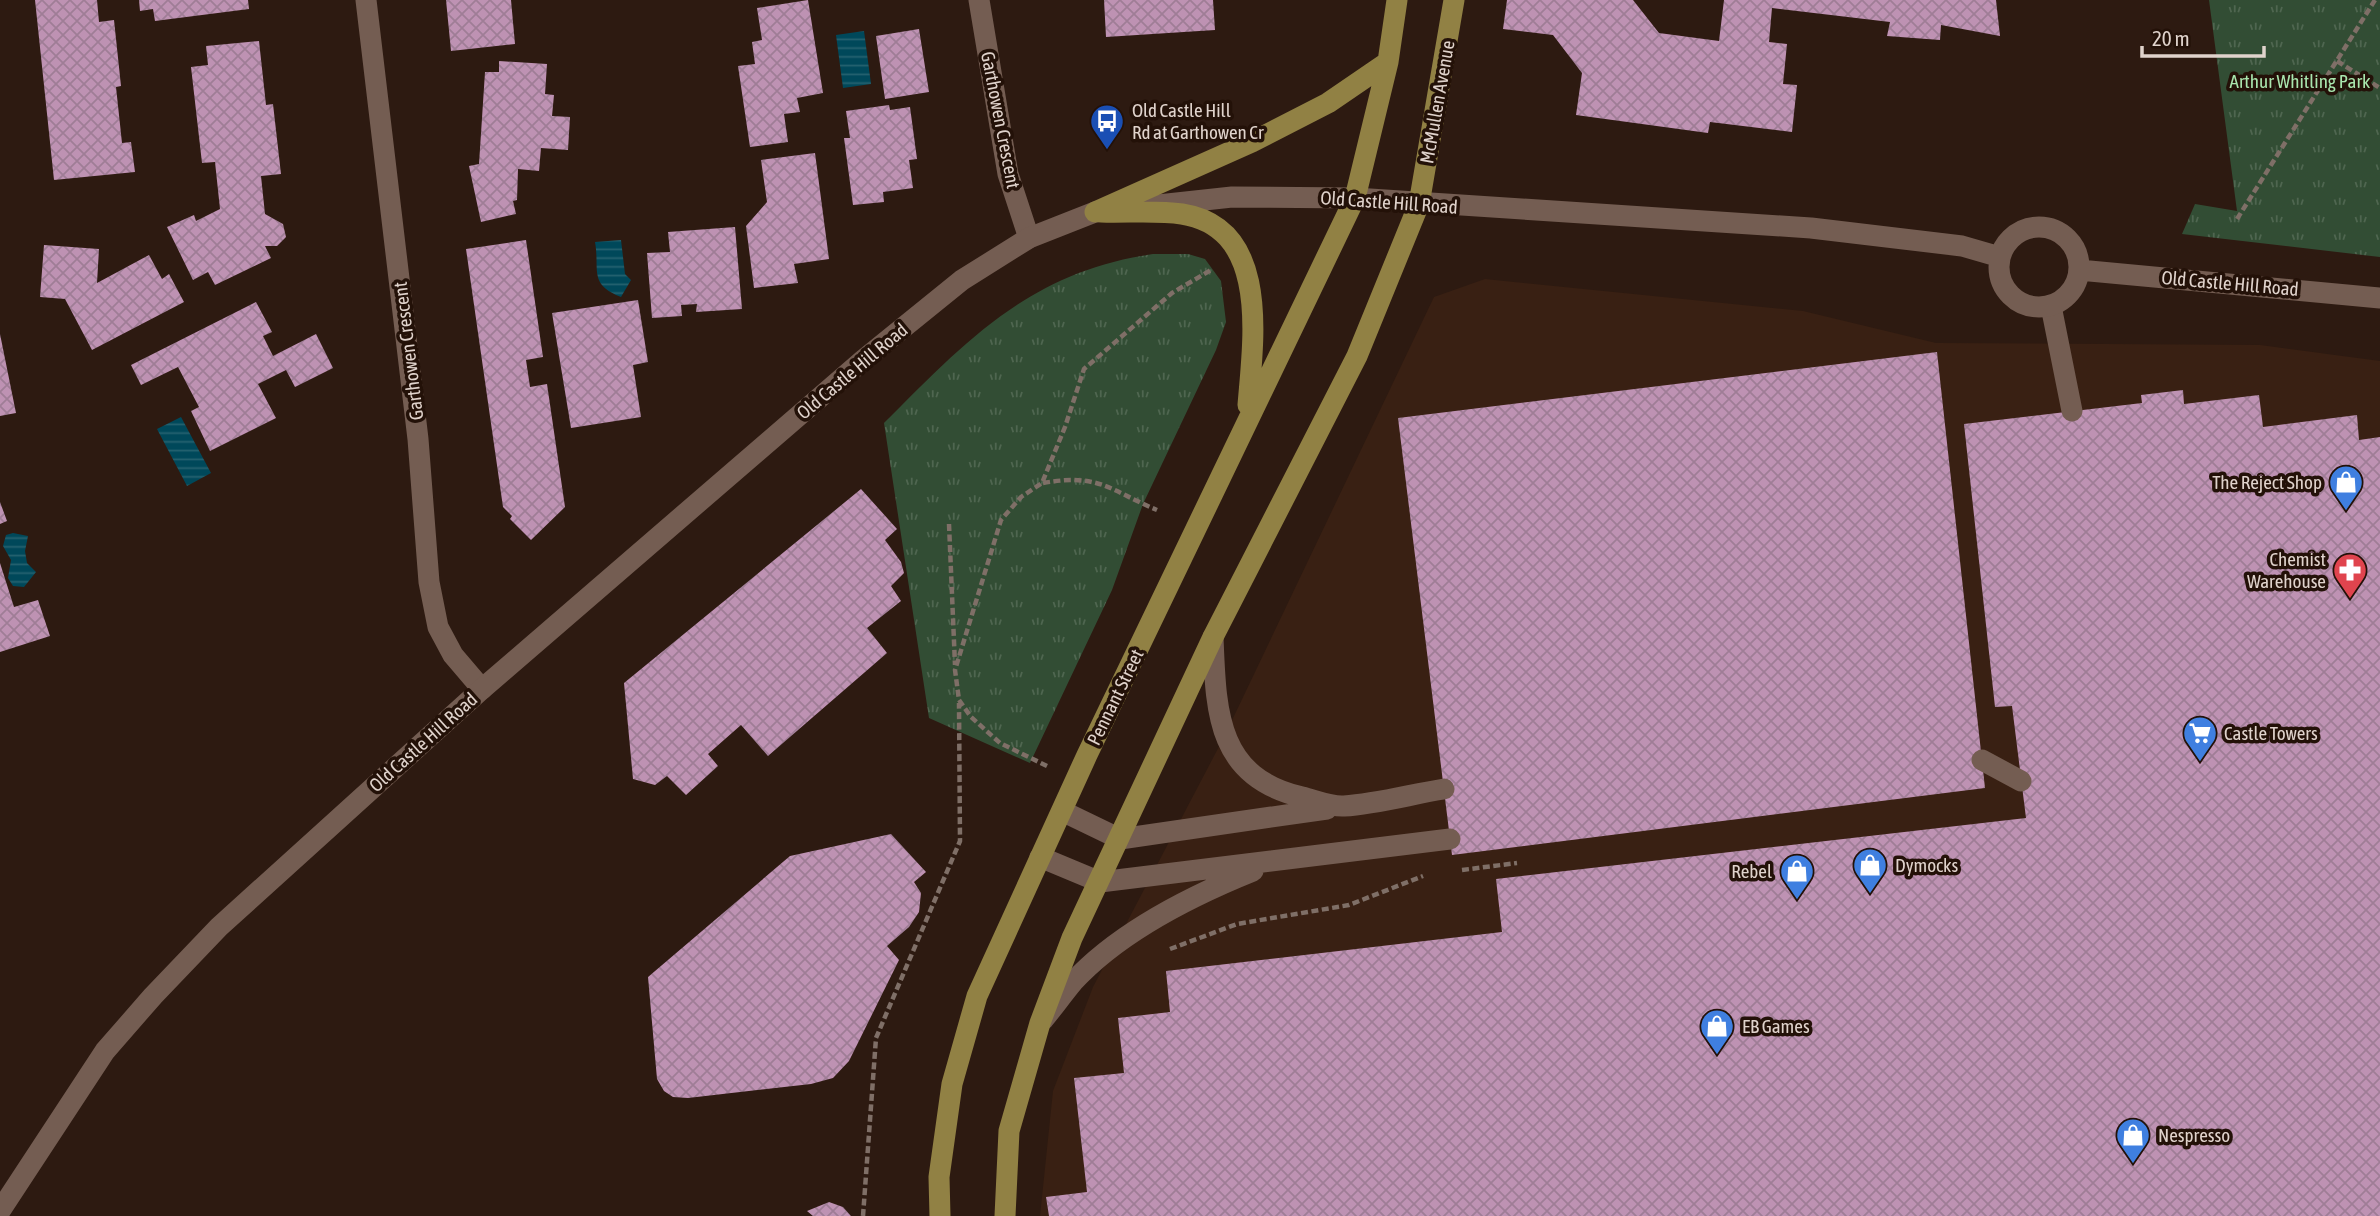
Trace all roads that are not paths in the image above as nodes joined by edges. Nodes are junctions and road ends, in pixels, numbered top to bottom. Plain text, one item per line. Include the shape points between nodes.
1 (366, 0) edge
2 (979, 0) edge
3 (1397, 0) edge
4 (1454, 0) edge
5 (1388, 62) junction
6 (1354, 198) junction
7 (1419, 204) junction
8 (1095, 212) junction
9 (1029, 238) junction
10 (2000, 257) junction
11 (2079, 271) junction
12 (2380, 298) edge
13 (2051, 306) junction
14 (2072, 411) dead end
15 (1247, 418) junction
16 (1213, 637) junction
17 (482, 689) junction
18 (1982, 760) dead end
19 (2021, 781) dead end
20 (1444, 789) dead end
21 (1342, 807) junction
22 (1062, 811) junction
23 (1120, 839) junction
24 (1450, 839) dead end
25 (1040, 857) junction
26 (1281, 859) junction
27 (1100, 883) junction
28 (1041, 1023) junction
29 (0, 1211) edge
30 (940, 1216) edge
31 (1005, 1216) edge

1 - 17 street, Garthowen Crescent via 418,439 429,582 438,627 453,655
2 - 9 street, Garthowen Crescent via 1008,174
3 - 5 main road
4 - 7 main road, McMullen Avenue
5 - 6 main road
5 - 8 main road via 1328,103 1252,142
6 - 7 street, Old Castle Hill Road
6 - 8 street, Old Castle Hill Road via 1232,197
6 - 15 main road, Pennant Street
7 - 10 street, Old Castle Hill Road via 1811,228 1962,246
7 - 16 main road via 1357,356
8 - 9 street, Old Castle Hill Road
8 - 15 main road via 1184,214 1224,232 1241,258 1251,288 1254,326
9 - 17 street, Old Castle Hill Road via 962,280 897,332
10 - 11 street via 2014,235 2038,227 2064,235 2078,257
10 - 13 street via 2001,282 2015,300 2039,308
11 - 12 street, Old Castle Hill Road
11 - 13 street via 2071,293
13 - 14 street
15 - 22 main road, Pennant Street
16 - 21 street via 1218,713 1224,737 1244,766 1280,792
16 - 23 main road
17 - 29 street, Old Castle Hill Road via 219,927 153,996 105,1051
18 - 19 street
20 - 21 street
21 - 23 street
22 - 23 street
22 - 25 main road, Pennant Street
23 - 27 main road
24 - 26 street
25 - 27 street
25 - 30 main road, Pennant Street via 977,996 952,1084 939,1177
26 - 27 street
26 - 28 street via 1212,888 1125,939 1075,980
27 - 28 main road via 1072,938
28 - 31 main road via 1009,1132

